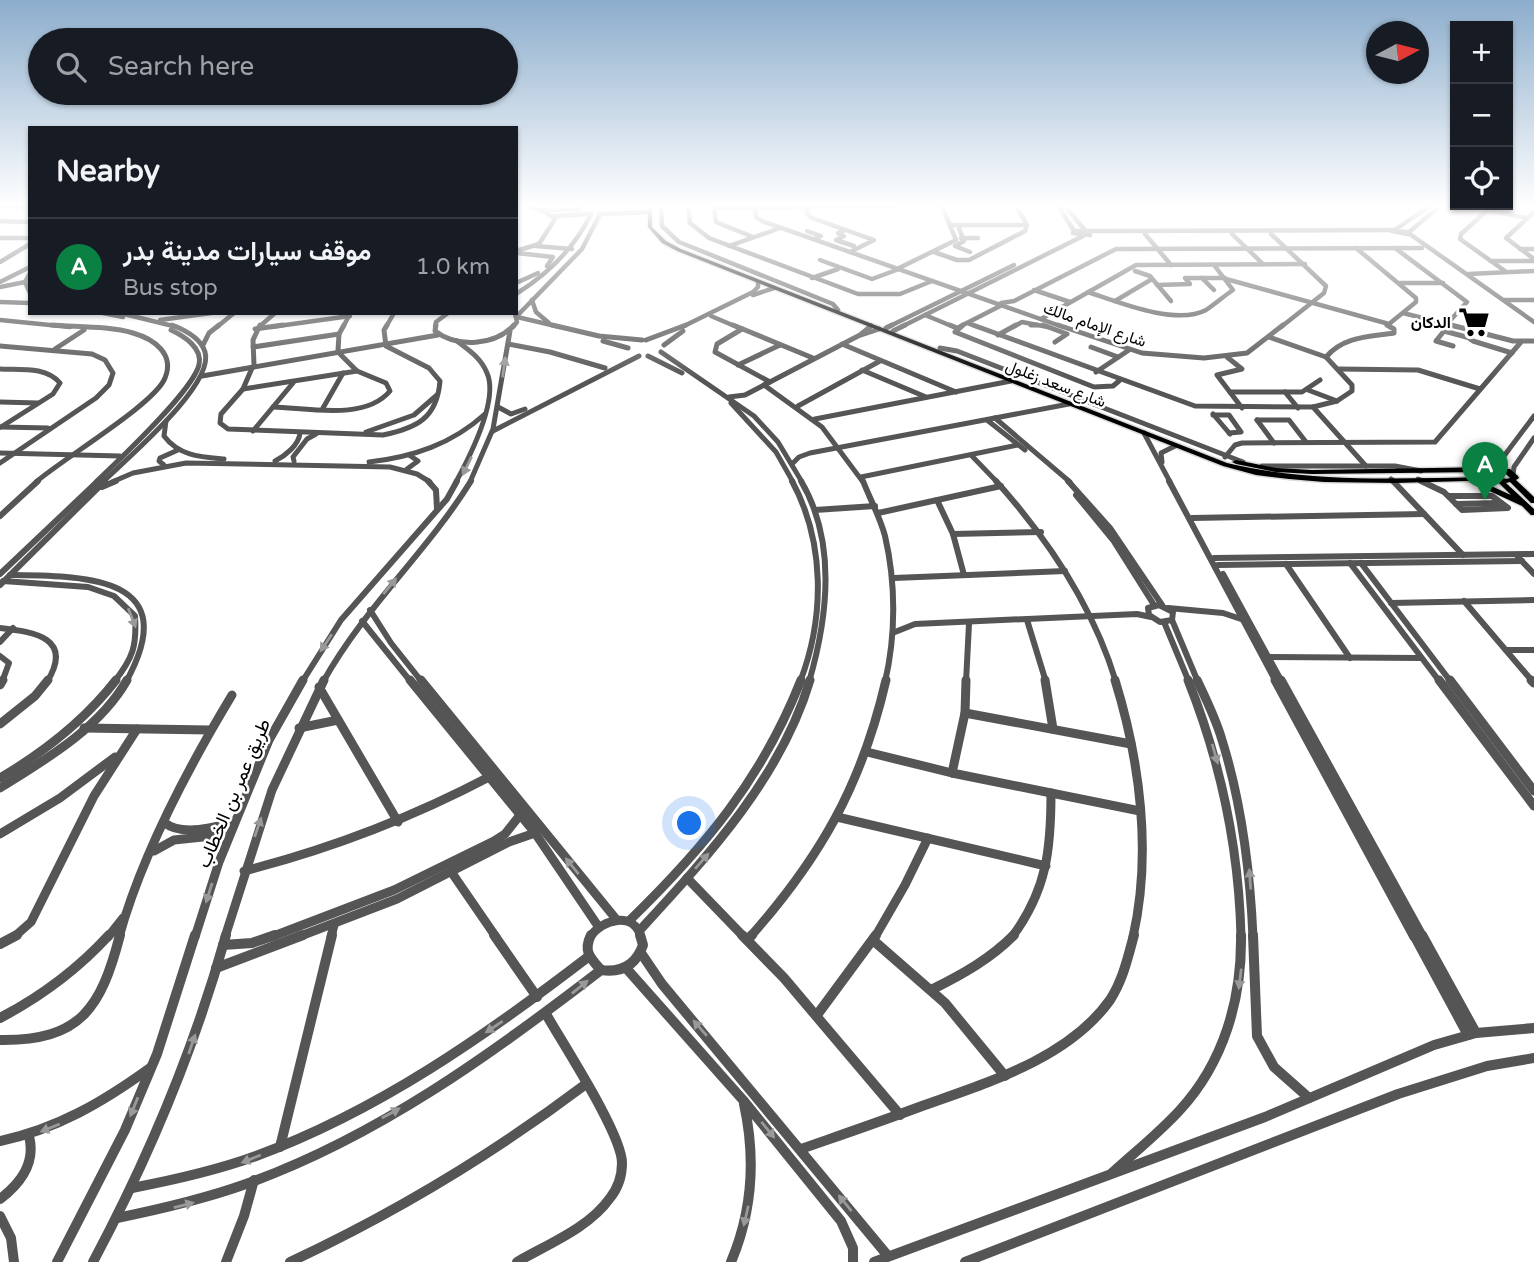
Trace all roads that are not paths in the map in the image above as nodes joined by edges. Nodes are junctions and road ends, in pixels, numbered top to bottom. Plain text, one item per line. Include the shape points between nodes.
1 (549, 263) edge
2 (554, 263) edge
3 (568, 263) edge
4 (715, 263) edge
5 (716, 263) edge
6 (732, 263) edge
7 (772, 263) edge
8 (825, 263) edge
9 (881, 263) edge
10 (911, 263) edge
11 (1016, 263) edge
12 (1021, 263) edge
13 (1085, 263) edge
14 (1374, 263) edge
15 (1414, 263) edge
16 (1445, 263) edge
17 (1451, 263) edge
18 (1493, 263) edge
19 (1263, 264) joint
20 (1305, 264) joint
21 (1171, 265) joint
22 (1213, 265) junction
23 (725, 267) junction
24 (1196, 267) dead end
25 (28, 268) edge
26 (833, 268) junction
27 (898, 269) junction
28 (1135, 271) dead end
29 (1505, 271) junction
30 (1534, 271) edge
31 (1467, 274) junction
32 (28, 277) edge
33 (812, 278) junction
34 (1204, 278) junction
35 (1152, 279) junction
36 (1226, 279) junction
37 (932, 281) junction
38 (25, 282) junction
39 (533, 282) junction
40 (758, 282) junction
41 (0, 284) edge
42 (518, 284) edge
43 (1400, 284) junction
44 (1443, 284) junction
45 (518, 285) edge
46 (1157, 285) junction
47 (774, 288) junction
48 (28, 289) edge
49 (1034, 290) junction
50 (1214, 290) dead end
51 (961, 291) junction
52 (1088, 292) junction
53 (518, 293) edge
54 (968, 293) junction
55 (532, 299) junction
56 (0, 300) edge
57 (1503, 300) junction
58 (1534, 300) edge
59 (1014, 301) junction
60 (1115, 301) junction
61 (1171, 301) dead end
62 (28, 302) edge
63 (1070, 302) junction
64 (1000, 304) junction
65 (1311, 304) junction
66 (1011, 308) junction
67 (840, 312) junction
68 (1403, 313) junction
69 (518, 314) edge
70 (111, 315) edge
71 (129, 315) edge
72 (201, 315) edge
73 (212, 315) edge
74 (231, 315) edge
75 (272, 315) edge
76 (350, 315) edge
77 (393, 315) edge
78 (443, 315) edge
79 (925, 315) junction
80 (516, 316) edge
81 (711, 316) junction
82 (148, 319) junction
83 (1041, 319) junction
84 (0, 321) edge
85 (901, 321) junction
86 (967, 323) junction
87 (908, 324) junction
88 (1386, 324) junction
89 (1447, 324) junction
90 (1534, 324) edge
91 (871, 326) junction
92 (555, 327) junction
93 (957, 328) junction
94 (255, 329) junction
95 (434, 329) junction
96 (512, 329) junction
97 (742, 329) junction
98 (84, 330) junction
99 (886, 330) junction
100 (1475, 331) junction
101 (339, 334) junction
102 (438, 335) junction
103 (860, 335) junction
104 (998, 335) junction
105 (1269, 337) junction
106 (1470, 338) junction
107 (644, 340) junction
108 (457, 341) junction
109 (1534, 341) edge
110 (1055, 342) dead end
111 (1521, 342) junction
112 (385, 344) junction
113 (508, 344) junction
114 (842, 344) junction
115 (202, 345) junction
116 (780, 345) junction
117 (0, 346) edge
118 (1453, 346) dead end
119 (253, 347) junction
120 (1091, 347) dead end
121 (940, 348) junction
122 (55, 349) junction
123 (662, 349) junction
124 (629, 350) junction
125 (1129, 350) junction
126 (1512, 352) junction
127 (339, 353) junction
128 (639, 356) junction
129 (648, 356) junction
130 (1226, 356) junction
131 (1118, 357) junction
132 (1326, 357) junction
133 (813, 358) junction
134 (880, 360) junction
135 (738, 365) junction
136 (206, 366) junction
137 (253, 366) junction
138 (605, 368) junction
139 (0, 369) edge
140 (1339, 369) junction
141 (862, 370) junction
142 (357, 371) junction
143 (1096, 372) junction
144 (342, 373) junction
145 (201, 377) junction
146 (1320, 380) dead end
147 (1011, 381) junction
148 (1119, 381) junction
149 (293, 382) junction
150 (767, 383) junction
151 (1094, 387) junction
152 (243, 389) junction
153 (1480, 389) junction
154 (1308, 390) junction
155 (440, 391) junction
156 (956, 392) junction
157 (1230, 392) junction
158 (1285, 392) junction
159 (746, 395) junction
160 (1047, 395) junction
161 (729, 397) junction
162 (927, 398) junction
163 (1077, 398) junction
164 (1337, 401) junction
165 (0, 402) edge
166 (40, 403) junction
167 (738, 403) junction
168 (1069, 404) junction
169 (798, 406) junction
170 (273, 407) junction
171 (498, 407) junction
172 (323, 408) junction
173 (1208, 408) junction
174 (1242, 408) junction
175 (1298, 408) junction
176 (1313, 408) junction
177 (172, 414) junction
178 (486, 414) junction
179 (1213, 415) junction
180 (1107, 416) junction
181 (1534, 416) edge
182 (815, 419) junction
183 (991, 419) junction
184 (1, 427) edge
185 (50, 428) junction
186 (253, 431) junction
187 (493, 431) junction
188 (1229, 432) junction
189 (300, 433) junction
190 (317, 433) junction
191 (1144, 433) junction
192 (350, 435) junction
193 (1534, 438) edge
194 (1306, 442) junction
195 (1344, 442) junction
196 (1238, 443) junction
197 (1274, 443) junction
198 (1018, 445) junction
199 (839, 446) junction
200 (1175, 446) junction
201 (178, 450) junction
202 (783, 450) junction
203 (5, 455) edge
204 (409, 455) junction
205 (971, 455) junction
206 (121, 456) junction
207 (66, 457) junction
208 (1225, 457) junction
209 (275, 461) junction
210 (294, 461) junction
211 (1502, 461) junction
212 (0, 463) edge
213 (113, 463) junction
214 (793, 463) junction
215 (167, 465) junction
216 (1366, 466) junction
217 (1515, 466) junction
218 (407, 469) junction
219 (1492, 469) junction
220 (1423, 471) junction
221 (861, 477) junction
222 (1470, 478) junction
223 (1513, 478) junction
224 (1391, 479) junction
225 (1418, 479) junction
226 (1498, 479) junction
227 (1001, 486) junction
228 (1513, 493) junction
229 (1525, 493) junction
230 (90, 495) junction
231 (1449, 496) junction
232 (937, 500) junction
233 (1530, 503) edge
234 (0, 510) edge
235 (815, 510) junction
236 (877, 510) junction
237 (437, 511) junction
238 (1534, 513) edge
239 (1424, 514) junction
240 (0, 516) edge
241 (1192, 518) junction
242 (1041, 532) junction
243 (953, 534) junction
244 (1516, 554) junction
245 (1534, 554) edge
246 (1463, 555) junction
247 (1422, 556) junction
248 (1522, 561) junction
249 (1216, 562) junction
250 (1428, 562) junction
251 (1350, 563) junction
252 (1361, 563) junction
253 (1286, 564) junction
254 (1065, 571) junction
255 (1534, 574) edge
256 (10, 575) junction
257 (964, 575) junction
258 (894, 578) junction
259 (1, 580) edge
260 (1374, 594) junction
261 (1384, 594) junction
262 (1534, 600) edge
263 (1232, 601) junction
264 (1464, 601) junction
265 (1391, 603) junction
266 (1156, 609) junction
267 (370, 610) junction
268 (1222, 611) junction
269 (896, 612) junction
270 (1189, 612) junction
271 (1089, 617) junction
272 (1027, 620) junction
273 (1170, 620) junction
274 (1242, 620) junction
275 (362, 621) junction
276 (969, 624) junction
277 (915, 625) junction
278 (0, 628) edge
279 (13, 628) junction
280 (895, 632) junction
281 (0, 642) edge
282 (1506, 650) junction
283 (1534, 650) edge
284 (0, 656) edge
285 (1268, 657) junction
286 (1350, 658) junction
287 (1422, 658) junction
288 (1534, 683) edge
289 (0, 685) edge
290 (319, 687) junction
291 (232, 695) dead end
292 (965, 713) junction
293 (338, 720) junction
294 (0, 724) edge
295 (85, 728) junction
296 (299, 728) junction
297 (137, 729) junction
298 (210, 730) junction
299 (1053, 730) junction
300 (1131, 744) junction
301 (122, 752) junction
302 (867, 752) junction
303 (952, 773) junction
304 (489, 777) junction
305 (0, 778) edge
306 (0, 788) edge
307 (1534, 791) edge
308 (1051, 793) junction
309 (1534, 806) edge
310 (1140, 811) junction
311 (520, 815) junction
312 (837, 817) junction
313 (235, 821) junction
314 (398, 822) junction
315 (165, 823) junction
316 (535, 833) junction
317 (0, 834) edge
318 (228, 838) junction
319 (928, 838) junction
320 (153, 851) junction
321 (1046, 866) junction
322 (244, 871) junction
323 (453, 873) junction
324 (687, 878) junction
325 (1393, 890) junction
326 (126, 915) junction
327 (615, 919) junction
328 (629, 921) junction
329 (334, 925) junction
330 (598, 926) junction
331 (640, 930) junction
332 (748, 939) junction
333 (873, 941) junction
334 (0, 944) edge
335 (223, 945) junction
336 (641, 953) junction
337 (588, 957) junction
338 (216, 968) junction
339 (626, 968) junction
340 (601, 970) junction
341 (933, 989) junction
342 (537, 998) junction
343 (546, 1014) junction
344 (817, 1015) junction
345 (0, 1018) edge
346 (1534, 1028) edge
347 (1472, 1034) junction
348 (0, 1040) edge
349 (1534, 1058) edge
350 (151, 1068) junction
351 (1005, 1076) junction
352 (586, 1084) junction
353 (1309, 1098) junction
354 (743, 1100) junction
355 (900, 1115) junction
356 (29, 1136) junction
357 (0, 1141) edge
358 (280, 1147) junction
359 (801, 1149) junction
360 (1108, 1177) junction
361 (254, 1180) junction
362 (132, 1188) junction
363 (0, 1199) edge
364 (0, 1216) edge
365 (117, 1217) junction
366 (888, 1256) junction
367 (14, 1262) edge
368 (57, 1262) edge
369 (93, 1262) edge
370 (226, 1262) edge
371 (290, 1262) edge
372 (517, 1262) edge
373 (731, 1262) edge
374 (853, 1262) edge
375 (874, 1262) edge
376 (965, 1262) edge

1 - 42 street
2 - 39 street
3 - 55 street
4 - 23 main road, شارع سعد زغلول
5 - 23 main road, شارع سعد زغلول
6 - 67 street via 833,303
7 - 33 street
8 - 26 street
9 - 27 street, شارع الإمام مالك
10 - 27 street
11 - 51 street
12 - 54 street
13 - 49 street
14 - 43 street
15 - 44 street
16 - 90 street
17 - 31 street
18 - 29 street
19 - 20 street
19 - 22 street
20 - 65 street via 1325,286 1324,293
21 - 22 street
21 - 52 street via 1133,266
22 - 36 street
23 - 40 main road, شارع سعد زغلول
23 - 67 main road, شارع سعد زغلول
24 - 34 street
25 - 41 street
26 - 27 street via 875,279
26 - 33 street
27 - 37 street, شارع الإمام مالك
28 - 35 street
29 - 30 street
29 - 31 street
31 - 57 street
32 - 38 street
33 - 37 street via 860,295 900,293
34 - 36 street
34 - 46 street via 1185,278 1189,284
34 - 50 street
35 - 46 street
35 - 60 street
36 - 60 street via 1233,290 1197,313 1155,314
36 - 65 street
37 - 51 street, شارع الإمام مالك
38 - 41 street
38 - 48 street
39 - 45 street
39 - 53 street
40 - 47 main road, شارع سعد زغلول
40 - 107 street via 753,292 678,329
43 - 44 street
43 - 68 street via 1417,300
44 - 89 street via 1467,303
46 - 61 street
47 - 67 main road, شارع سعد زغلول
47 - 81 street
49 - 59 street
49 - 63 street
51 - 54 street, شارع الإمام مالك
51 - 85 street
52 - 60 street
52 - 63 street
54 - 64 street, شارع الإمام مالك
54 - 79 street
55 - 69 street
55 - 92 street via 536,312
56 - 62 street
57 - 58 street
57 - 90 street
59 - 64 street
59 - 66 street
63 - 83 street
64 - 66 street, شارع الإمام مالك
64 - 86 street
65 - 88 street
65 - 105 street, شارع الإمام مالك
66 - 83 street, شارع الإمام مالك
67 - 91 main road, شارع سعد زغلول
67 - 99 main road, شارع سعد زغلول
68 - 88 street
68 - 89 street
70 - 206 street via 176,332 190,342 199,357 190,384
71 - 82 street
72 - 82 street
73 - 74 street
74 - 115 street
75 - 94 street
76 - 94 street
76 - 101 street
77 - 112 street via 384,330
78 - 95 street
79 - 87 street
79 - 93 street
80 - 92 street
80 - 96 street, طريق عمر بن الخطاب
81 - 97 street
81 - 123 street
82 - 115 street via 182,330
83 - 125 street, شارع الإمام مالك
84 - 98 street
84 - 207 street via 133,333 155,342 167,354 169,370 158,389
85 - 87 street
85 - 99 street
86 - 93 street
86 - 104 street
87 - 99 street
88 - 132 street via 1394,333 1351,340
89 - 100 street
91 - 99 main road, شارع سعد زغلول
91 - 103 street
92 - 107 street
93 - 151 street via 960,336
94 - 119 street
95 - 102 street
95 - 112 street
96 - 108 street via 486,340
96 - 113 street, طريق عمر بن الخطاب
96 - 124 street via 548,327
97 - 116 street
97 - 135 street via 714,349
98 - 122 street
98 - 207 street via 116,332 151,343 163,355 164,371 144,399
99 - 103 street
99 - 121 main road, شارع سعد زغلول
99 - 147 main road, شارع سعد زغلول
100 - 106 street
100 - 111 street
101 - 119 street
101 - 127 street
102 - 108 street
102 - 112 street
103 - 114 street
104 - 110 street via 1022,322 1040,324 1067,334
104 - 143 street
105 - 130 street, شارع الإمام مالك via 1247,353
105 - 132 street
106 - 118 street via 1445,331 1436,341
106 - 126 street
107 - 123 street
107 - 124 street
108 - 178 street, طريق عمر بن الخطاب via 487,370
109 - 111 street
111 - 126 street
112 - 127 street
112 - 155 street via 435,373
113 - 138 street
171 -> 113 street, طريق عمر بن الخطاب
114 - 133 street
114 - 134 street
115 - 136 street
116 - 133 street
116 - 135 street
117 - 122 street
119 - 137 street
120 - 131 street
121 - 163 street
121 - 180 main road, شارع سعد زغلول
122 - 185 street via 100,357 113,373 96,398
123 - 129 street
123 - 161 street
124 - 128 street
124 - 138 street
125 - 130 street, شارع الإمام مالك via 1158,356
125 - 131 street
126 - 153 street
127 - 137 street
127 - 142 street
128 - 129 street
128 - 187 street
129 - 328 street via 709,388 766,438 793,475 804,500 814,533 820,585 811,653 794,702 768,754 713,834
130 - 157 street via 1242,369 1217,374
131 - 143 street
132 - 140 street
133 - 150 street
134 - 141 street
134 - 156 street
135 - 150 street
136 - 137 street
136 - 145 street
137 - 145 street
137 - 152 street
138 - 171 street via 517,413
139 - 166 street via 57,377 57,390
140 - 153 street via 1414,369
140 - 164 street via 1353,387
141 - 162 street
141 - 169 street
142 - 144 street
142 - 172 street via 386,383 388,396 370,407
143 - 148 street
144 - 149 street
144 - 172 street
145 - 177 street
146 - 154 street
147 - 156 street
147 - 160 main road, شارع سعد زغلول
148 - 151 street
148 - 173 street via 1182,404
149 - 152 street
149 - 170 street
150 - 159 street
150 - 169 street
151 - 163 street
152 - 186 street via 221,414 220,423 228,429
153 - 195 street via 1435,442
154 - 158 street
154 - 164 street
155 - 192 street via 426,407 400,421
155 - 192 street via 434,411 417,425 383,435
156 - 162 street
157 - 158 street
157 - 174 street
158 - 175 street
159 - 161 street
159 - 167 street
160 - 168 main road, شارع سعد زغلول
160 - 199 street via 1036,407
161 - 167 street
162 - 182 street
163 - 208 street
164 - 176 street
165 - 166 street
166 - 184 street
167 - 202 street
168 - 180 main road, شارع سعد زغلول
168 - 183 street
169 - 182 street
170 - 172 street
170 - 186 street
171 - 187 street, طريق عمر بن الخطاب
173 - 174 street
173 - 179 street
174 - 175 street
175 - 176 street
176 - 195 street
177 - 201 street via 164,436
177 - 230 street
178 - 204 street via 451,440
178 -> 237 street, طريق عمر بن الخطاب via 467,466
179 - 188 street
179 - 188 street via 1228,415 1241,432
180 - 191 main road, شارع سعد زغلول
180 - 220 main road, شارع سعد زغلول via 1210,455 1258,467 1311,472
181 - 211 street
182 - 199 street
183 - 198 street
183 - 199 street
183 - 266 street via 1092,505 1119,540
184 - 185 street
185 - 203 street
186 - 189 street
267 -> 187 street, طريق عمر بن الخطاب via 458,501 480,466
188 - 196 street
189 - 190 street
189 - 209 street via 288,453
190 - 192 street
190 - 210 street via 307,439
191 - 200 main road, شارع سعد زغلول
191 - 263 street
193 - 217 street
194 - 195 street
194 - 197 street
194 - 197 street via 1289,420 1257,421
195 - 216 street
196 - 197 street
196 - 208 street
198 - 205 street
198 - 266 street via 1094,516
199 - 202 street
199 - 214 street
199 - 221 street
200 - 224 main road, شارع سعد زغلول via 1225,465 1273,476
200 - 241 street via 1163,450 1160,459
201 - 209 street via 199,457
201 - 215 street via 160,458
202 - 214 street
203 - 207 street
203 - 212 street
204 - 210 street via 357,463
204 - 218 street via 418,461
205 - 221 street
205 - 227 street
206 - 207 street
206 - 213 street
207 - 213 street
207 - 234 street
207 - 240 street
208 - 216 street via 1275,467
209 - 210 street
211 - 217 street
211 - 219 street
213 - 259 street
214 - 235 street
215 - 218 street
215 - 230 street via 120,477
216 - 220 street
217 - 223 street
218 - 237 street via 434,485 439,497
219 - 220 main road, شارع سعد زغلول
219 - 223 main road
219 - 226 main road via 1490,474
221 - 236 street
222 - 225 main road, شارع سعد زغلول
222 - 226 main road, شارع سعد زغلول
222 - 233 main road
223 - 226 main road, شارع سعد زغلول
223 - 229 main road
224 - 225 main road, شارع سعد زغلول
224 - 239 street
225 - 231 street
226 - 228 main road
227 - 232 street
227 - 242 street
228 - 229 main road
228 - 233 main road
229 - 233 main road
230 - 256 street
231 - 231 street via 1462,510 1507,509 1492,496
232 - 236 street
232 - 243 street
233 - 238 main road
235 - 236 street
324 -> 235 street via 764,778 811,680 827,592 825,549
236 - 258 street
237 -> 313 street, طريق عمر بن الخطاب via 346,614 311,665 269,740
239 - 241 street
239 - 246 street
241 - 249 street
242 - 243 street
242 - 254 street
243 - 257 street
244 - 245 street
244 - 246 street
244 - 248 street
246 - 247 street
247 - 249 street
247 - 250 street
248 - 250 street
248 - 255 street
249 - 253 street
249 - 285 street
250 - 252 street
251 - 252 street
251 - 253 street
251 - 260 street
252 - 261 street
253 - 286 street
254 - 257 street
254 - 271 street
256 - 259 street
256 - 295 street via 110,584 136,602 143,615 145,629 136,664
257 - 258 street
258 - 269 street
259 -> 305 street via 101,590 127,606 136,632 126,664 96,706 47,750
260 - 261 street
260 - 287 street
261 - 265 street
262 - 264 street
263 - 268 street
263 - 274 street
264 - 265 street
264 - 282 street
265 - 307 street
266 - 270 street
266 - 271 street
266 - 273 street
266 - 273 street
267 - 275 street, طريق عمر بن الخطاب
327 -> 267 street via 391,643
268 - 270 street
268 - 274 street
269 - 277 street
269 - 280 street
270 - 273 street
271 - 272 street
271 - 300 street via 1115,677
272 - 276 street
272 - 299 street via 1044,672
353 -> 273 street via 1274,1066 1256,1036 1251,886 1243,825 1222,738
273 -> 360 street via 1224,789 1238,877 1241,967 1228,1031 1198,1088 1187,1104
274 - 325 street
275 - 290 street, طريق عمر بن الخطاب
275 - 304 street
276 - 277 street
276 - 292 street
277 - 280 street
278 - 279 street
279 - 281 street
279 - 294 street via 50,638 57,650 56,666 29,703
280 - 302 street via 889,679
282 - 283 street
282 - 288 street
284 - 289 street via 9,663
285 - 286 street
285 - 325 street
286 - 287 street
287 - 309 street
290 - 293 street
290 - 296 street, طريق عمر بن الخطاب
291 - 298 street
292 - 299 street
292 - 303 street
293 - 296 street
293 - 314 street
295 - 297 street
295 - 306 street
322 -> 296 street, طريق عمر بن الخطاب
297 - 298 street
297 - 301 street
298 - 315 street
299 - 300 street
300 - 310 street
301 - 317 street via 37,815
301 - 334 street via 88,807 31,922
302 - 303 street
302 - 312 street
303 - 308 street
304 - 311 street
304 - 314 street
308 - 310 street
308 - 321 street
310 - 351 street via 1144,853 1141,900 1126,961 1111,997 1060,1046
311 - 316 street
311 - 335 street via 494,841 394,890 252,943
312 - 319 street
312 - 332 street via 800,878
313 - 315 street via 178,830
313 - 318 street, طريق عمر بن الخطاب
314 - 322 street via 316,852
315 - 320 street
316 - 323 street
316 - 330 street
318 - 320 street via 174,840
318 -> 350 street, طريق عمر بن الخطاب
319 - 321 street
319 - 333 street
320 - 326 street
321 - 341 street via 1038,898 1012,939 969,973
322 - 335 street, طريق عمر بن الخطاب
323 - 329 street
323 - 342 street
324 - 331 street
324 - 332 street
325 - 347 street
326 - 345 street via 62,982
326 - 348 street via 103,990 81,1018 47,1038
327 - 328 street
327 - 330 street
328 - 331 street
329 - 338 street
329 - 358 street
330 - 337 street via 588,940
331 - 336 street
332 - 344 street
333 - 341 street
333 - 344 street
335 - 338 street, طريق عمر بن الخطاب
336 - 339 street
359 -> 336 street
337 - 340 street
337 - 342 street
362 -> 338 street, طريق عمر بن الخطاب via 188,1057
339 - 340 street
339 - 354 street
343 -> 340 street
341 - 351 street
342 -> 358 street via 420,1074
343 - 352 street
361 -> 343 street via 354,1134 425,1094
344 - 355 street
346 - 347 street
347 - 353 street via 1434,1045
349 - 376 street via 1487,1066 1398,1094
350 -> 356 street via 82,1113
350 -> 368 street, طريق عمر بن الخطاب via 125,1130
351 - 355 street
352 - 371 street via 447,1181
352 - 372 street via 622,1152 619,1185 600,1212
353 - 360 street
354 -> 373 street via 750,1131 751,1181
354 -> 374 street via 841,1221 853,1248
355 - 359 street
356 - 357 street
356 - 363 street via 33,1145 27,1169
358 -> 362 street via 205,1174
366 -> 359 street
360 - 366 street
365 -> 361 street via 197,1202
361 - 370 street
362 - 365 street, طريق عمر بن الخطاب
364 - 367 street via 11,1238
365 - 369 street, طريق عمر بن الخطاب
366 - 375 street

